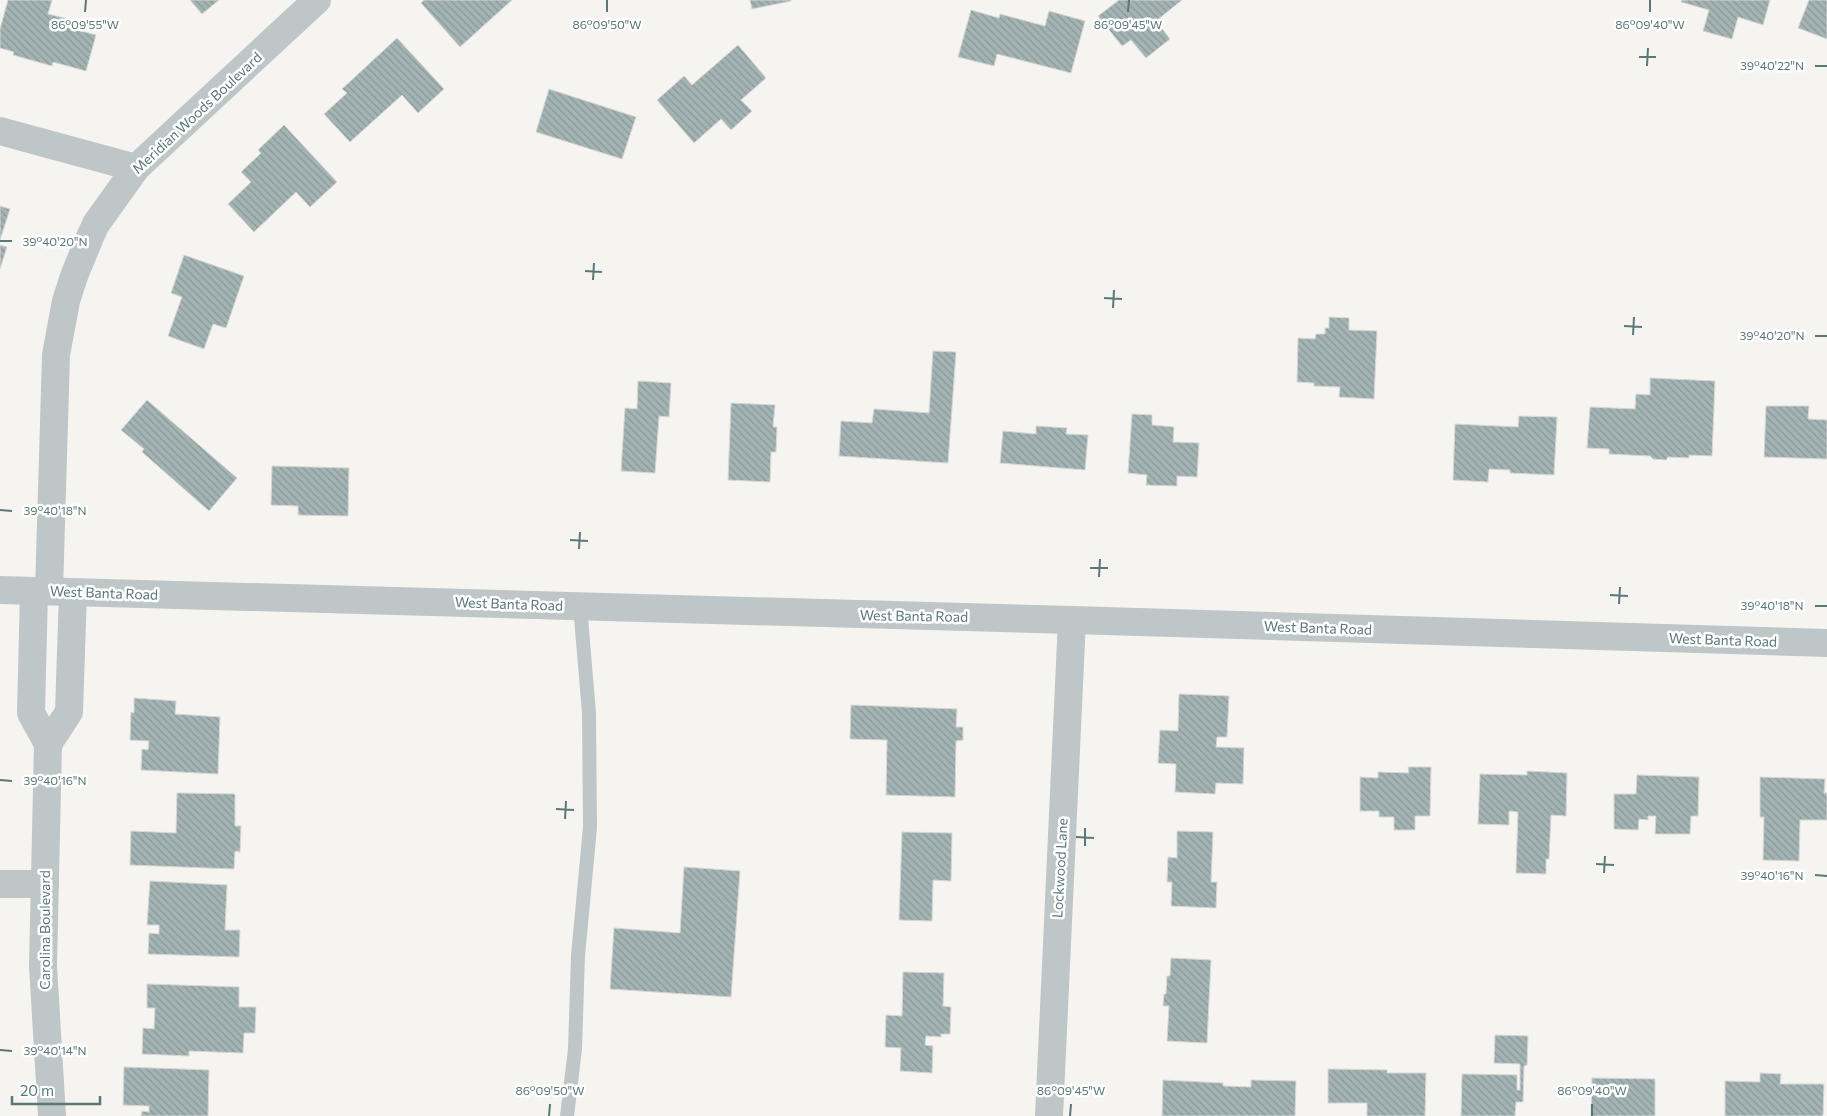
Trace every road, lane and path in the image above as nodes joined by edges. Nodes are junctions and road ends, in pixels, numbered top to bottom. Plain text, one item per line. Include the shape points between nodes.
1 (317, 0) edge
2 (0, 131) edge
3 (136, 168) junction
4 (0, 590) edge
5 (52, 592) junction
6 (580, 606) junction
7 (1072, 620) junction
8 (1827, 644) edge
9 (48, 744) junction
10 (0, 884) edge
11 (45, 884) junction
12 (52, 1116) edge
13 (566, 1116) edge
14 (1049, 1116) edge

1 - 3 street, Meridian Woods Boulevard
2 - 3 street
3 - 5 street, Meridian Woods Boulevard via 96,224 74,276 63,314 54,382
4 - 5 street, West Banta Road
5 - 6 street, West Banta Road
5 - 9 street via 31,714
5 - 9 street via 69,712
6 - 7 street, West Banta Road
6 - 13 lane via 589,713 590,827 578,956 575,1050
7 - 8 street, West Banta Road
7 - 14 street, Lockwood Lane
9 - 11 street, Carolina Boulevard
10 - 11 street
11 - 12 street, Carolina Boulevard via 43,966

